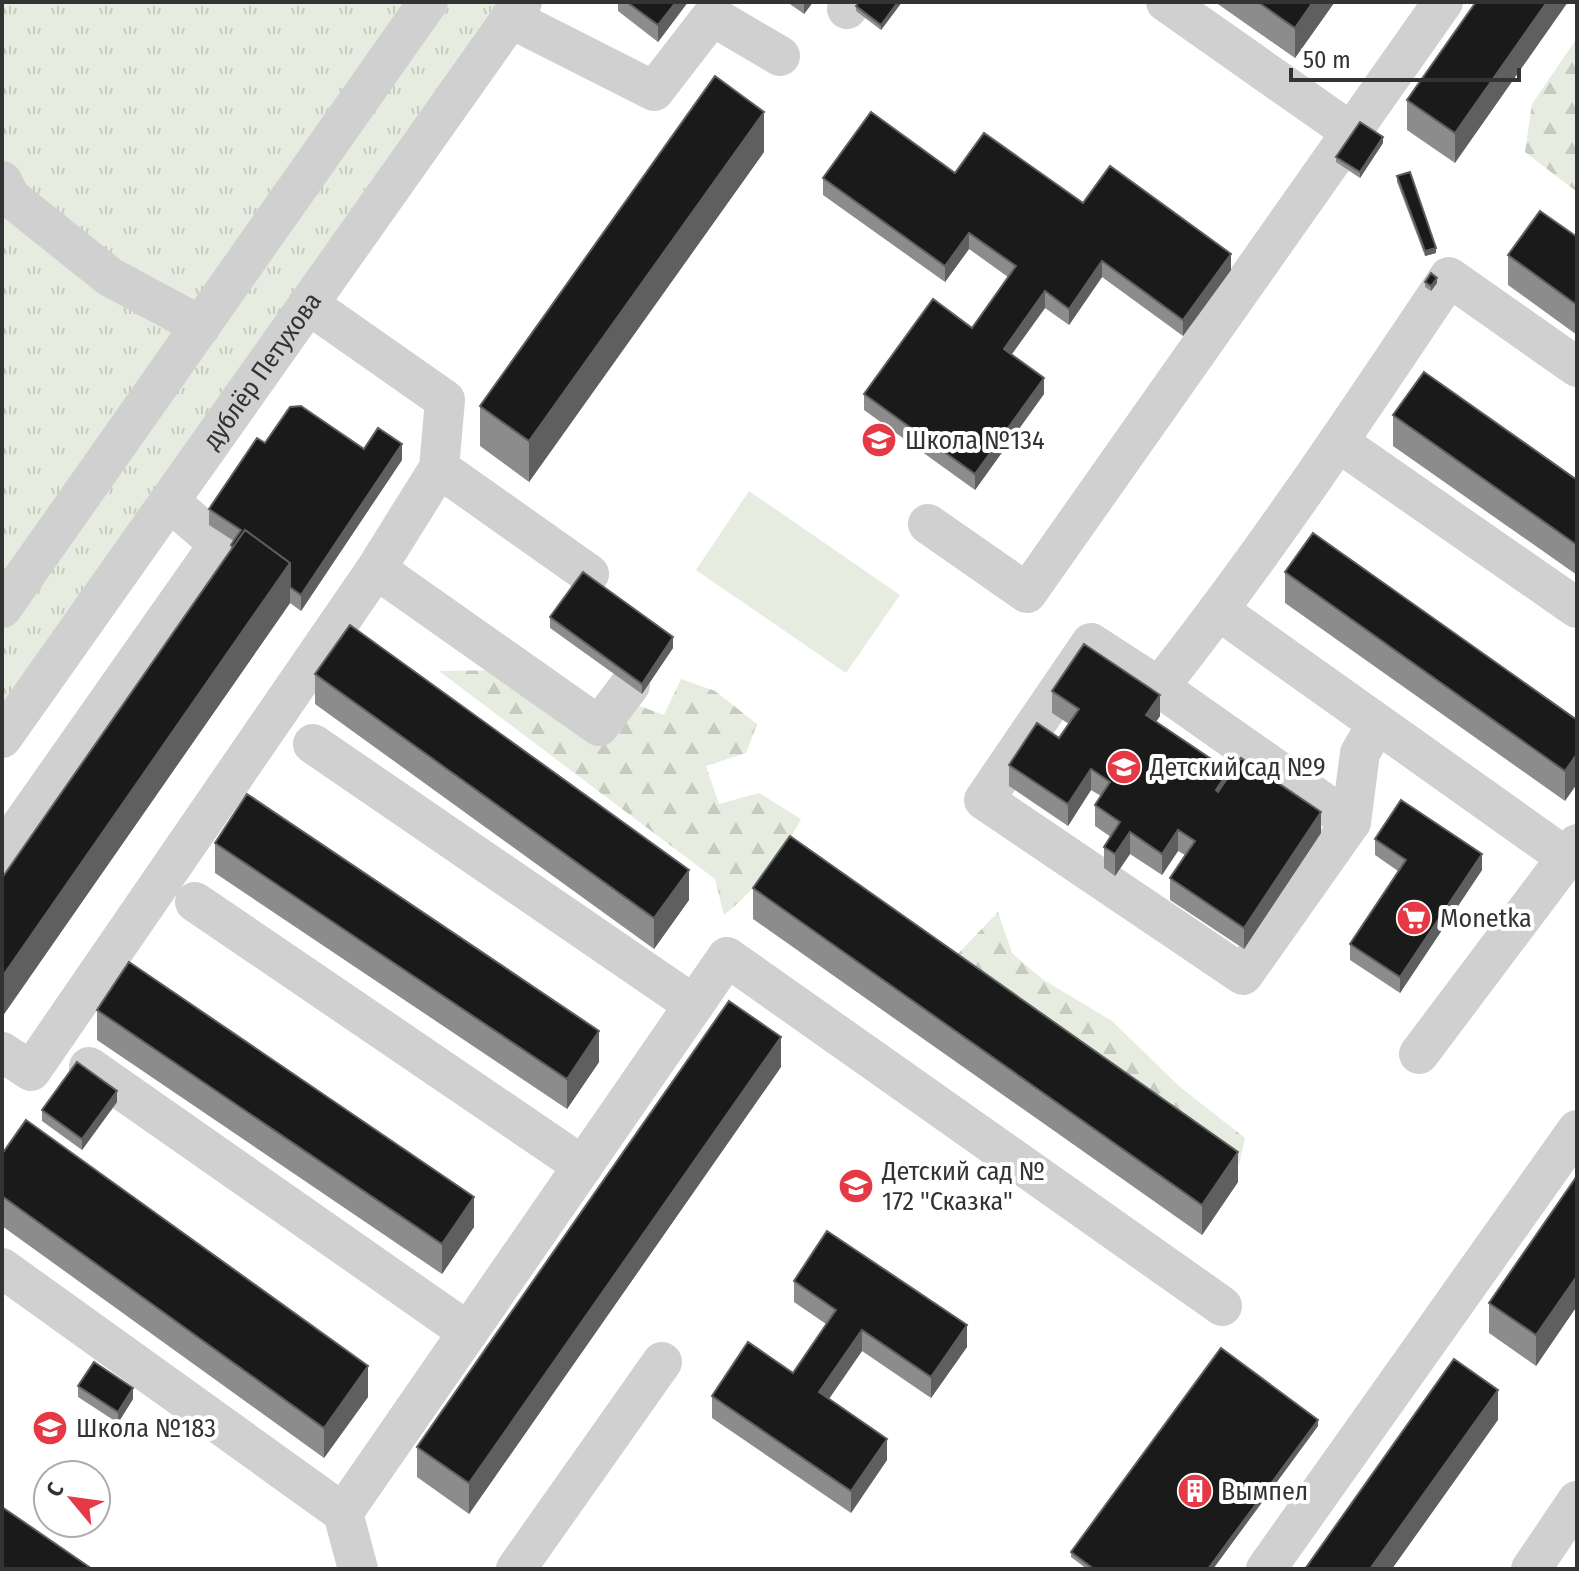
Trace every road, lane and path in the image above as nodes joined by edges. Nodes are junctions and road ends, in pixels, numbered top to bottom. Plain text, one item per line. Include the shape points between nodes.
1 (428, 2) edge
2 (1166, 2) edge
3 (1443, 2) edge
4 (516, 10) edge
5 (780, 56) dead end
6 (1351, 132) junction
7 (5, 199) edge
8 (308, 304) junction
9 (201, 326) junction
10 (1577, 367) edge
11 (1338, 442) junction
12 (439, 468) junction
13 (169, 501) junction
14 (928, 524) dead end
15 (376, 569) junction
16 (589, 574) edge
17 (2, 608) edge
18 (1577, 608) edge
19 (1218, 610) junction
20 (630, 685) edge
21 (1159, 687) junction
22 (1377, 724) junction
23 (2, 738) edge
24 (313, 744) dead end
25 (1351, 822) junction
26 (1572, 851) edge
27 (2, 853) edge
28 (195, 902) dead end
29 (694, 1005) junction
30 (2, 1052) edge
31 (1419, 1054) dead end
32 (89, 1067) edge
33 (1577, 1130) edge
34 (583, 1166) junction
35 (2, 1268) edge
36 (1222, 1306) dead end
37 (468, 1332) junction
38 (662, 1362) dead end
39 (1577, 1501) edge
40 (343, 1513) junction
41 (358, 1569) edge
42 (516, 1569) edge
43 (1266, 1569) edge
44 (1531, 1569) edge

1 - 9 street
2 - 6 street
3 - 6 street
4 - 5 street via 654,91 712,16
4 - 8 street, дублёр Петухова
6 - 14 street via 1027,593
7 - 9 street via 110,277
8 - 12 street via 445,400
8 - 13 street, дублёр Петухова
9 - 17 street
10 - 11 street via 1449,277
11 - 18 street
11 - 19 street
12 - 15 street
12 - 16 street
13 - 23 street, дублёр Петухова
13 - 27 street via 219,544
15 - 20 street via 599,726
15 - 30 street via 31,1071
19 - 21 street
19 - 22 street
21 - 25 street
21 - 25 street via 1091,643 984,800 1243,975
22 - 25 street via 1360,753
22 - 26 street
24 - 29 street
26 - 31 street
28 - 34 street
29 - 34 street
29 - 36 street via 727,957
32 - 37 street
33 - 43 street
34 - 37 street
35 - 40 street
37 - 40 street
38 - 42 street
39 - 44 street
40 - 41 street

